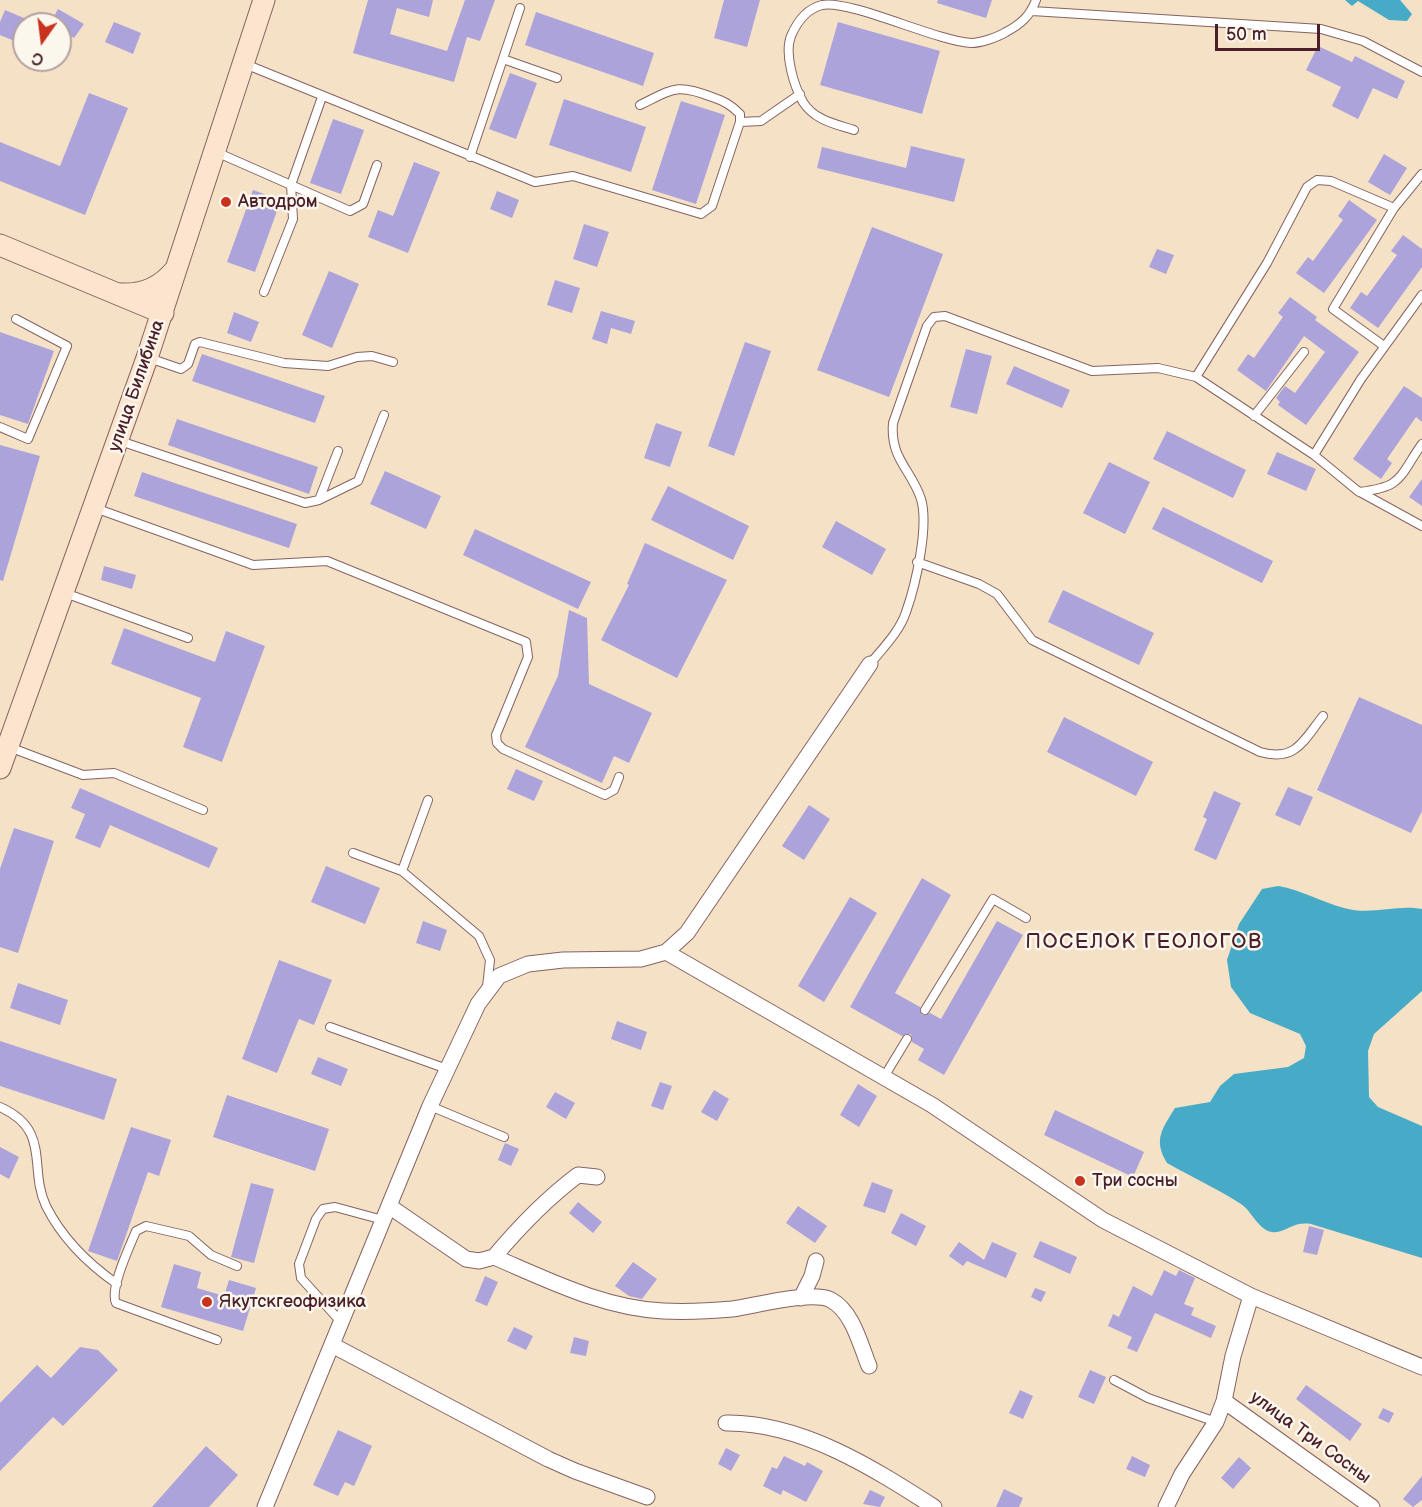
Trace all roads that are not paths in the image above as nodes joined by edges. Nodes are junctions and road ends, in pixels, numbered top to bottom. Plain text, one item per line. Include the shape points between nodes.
1 (264, 0) edge
2 (1036, 0) edge
3 (520, 8) dead end
4 (1032, 11) junction
5 (503, 59) junction
6 (243, 64) junction
7 (1422, 72) edge
8 (557, 78) dead end
9 (800, 94) junction
10 (322, 97) junction
11 (640, 105) dead end
12 (740, 122) junction
13 (854, 130) dead end
14 (215, 151) junction
15 (470, 158) junction
16 (377, 165) dead end
17 (1422, 174) edge
18 (291, 185) junction
19 (1394, 208) junction
20 (0, 244) edge
21 (178, 267) junction
22 (264, 292) dead end
23 (117, 294) junction
24 (1422, 295) edge
25 (163, 313) junction
26 (16, 319) dead end
27 (1384, 346) junction
28 (1304, 352) dead end
29 (147, 358) junction
30 (393, 362) dead end
31 (1196, 377) junction
32 (384, 415) dead end
33 (1254, 416) junction
34 (0, 427) edge
35 (118, 441) junction
36 (1422, 444) edge
37 (338, 451) dead end
38 (1314, 455) junction
39 (1359, 492) junction
40 (319, 500) junction
41 (94, 508) junction
42 (1422, 526) edge
43 (918, 562) junction
44 (64, 592) junction
45 (188, 638) dead end
46 (870, 664) joint
47 (1323, 716) dead end
48 (8, 747) junction
49 (0, 768) edge
50 (619, 777) dead end
51 (428, 800) dead end
52 (203, 810) dead end
53 (353, 853) dead end
54 (402, 871) junction
55 (1026, 918) dead end
56 (666, 952) junction
57 (485, 994) junction
58 (925, 1010) dead end
59 (330, 1027) dead end
60 (907, 1039) dead end
61 (447, 1069) junction
62 (884, 1077) junction
63 (430, 1106) junction
64 (0, 1107) edge
65 (504, 1137) dead end
66 (597, 1177) dead end
67 (386, 1213) junction
68 (494, 1257) junction
69 (816, 1261) dead end
70 (237, 1266) dead end
71 (117, 1284) junction
72 (1251, 1296) junction
73 (801, 1298) junction
74 (341, 1322) junction
75 (217, 1340) dead end
76 (332, 1346) junction
77 (869, 1366) dead end
78 (1422, 1367) edge
79 (1114, 1380) dead end
80 (1224, 1401) junction
81 (1216, 1422) junction
82 (726, 1423) dead end
83 (647, 1497) dead end
84 (271, 1505) edge
85 (934, 1507) edge
86 (1166, 1507) edge
87 (1372, 1507) edge

1 - 6 main road, улица Билибина
2 - 4 lane
3 - 5 lane
4 - 7 lane via 1321,29 1363,40
4 - 9 lane via 1022,23 1001,35 973,43 924,32 852,7 822,4 800,17 790,39 789,63
5 - 8 lane
5 - 15 lane
6 - 10 lane
6 - 14 main road, улица Билибина
9 - 12 lane via 761,120
9 - 13 lane via 803,103 819,118
10 - 15 lane
10 - 18 lane
11 - 12 lane via 670,90 687,87 730,104 740,114
12 - 15 lane via 712,206 700,214 573,176 535,182
14 - 18 lane
14 - 21 main road, улица Билибина
16 - 18 lane via 363,204 350,211
17 - 19 lane
18 - 22 lane via 293,219
19 - 27 lane via 1333,309
19 - 31 lane via 1331,182 1317,180 1307,187 1267,263
20 - 23 main road
21 - 23 main road via 151,291
21 - 25 main road, улица Билибина
23 - 25 main road
23 - 29 main road via 141,320
24 - 27 lane
25 - 29 main road, улица Билибина
26 - 34 lane via 67,346 28,439
27 - 38 lane
28 - 33 lane
29 - 30 lane via 181,369 200,342 284,363 328,366 372,356
29 - 35 main road, улица Билибина
31 - 33 lane
31 - 43 lane via 1158,368 1092,371 945,316 934,316 919,347 893,423 892,438 897,457 921,498 924,523
32 - 40 lane via 358,481
33 - 38 lane
35 - 40 lane via 293,501
35 - 41 main road, улица Билибина
36 - 39 lane via 1387,489
37 - 40 lane
38 - 39 lane
39 - 42 lane
41 - 44 main road, улица Билибина
41 - 50 lane via 253,565 327,561 526,642 528,657 496,735 497,743 605,795 614,790
43 - 46 lane via 906,612
43 - 47 lane via 997,594 1032,640 1260,752 1286,756 1298,748
44 - 45 lane
44 - 48 main road, улица Билибина
46 - 56 street via 687,933
48 - 49 main road, улица Билибина
48 - 52 lane via 83,775 114,773
51 - 54 lane
53 - 54 lane
54 - 57 lane via 479,936 490,960
55 - 58 lane via 993,899
56 - 57 street via 641,959 528,964 499,976
56 - 62 street
57 - 61 street
59 - 61 lane
60 - 62 lane
61 - 63 street
62 - 72 street via 1103,1220
63 - 65 lane
63 - 67 street
64 - 71 lane via 28,1129 37,1150 45,1204 66,1237 82,1256
66 - 68 street via 578,1175 552,1194
67 - 68 street via 466,1259
67 - 74 street
67 - 74 lane via 335,1207 323,1209 316,1219 299,1264 301,1278
68 - 73 street via 580,1294 662,1311 731,1309
69 - 73 street
70 - 71 lane via 211,1255 189,1236 146,1226 136,1231
71 - 75 lane via 116,1303
72 - 78 street
72 - 80 street
73 - 77 street via 830,1299 848,1314
74 - 76 street
76 - 83 street via 575,1472
76 - 84 street
79 - 81 lane via 1148,1398
80 - 81 street
80 - 87 street, улица Три Сосны
81 - 86 street
82 - 85 street via 770,1427 798,1436 880,1473

